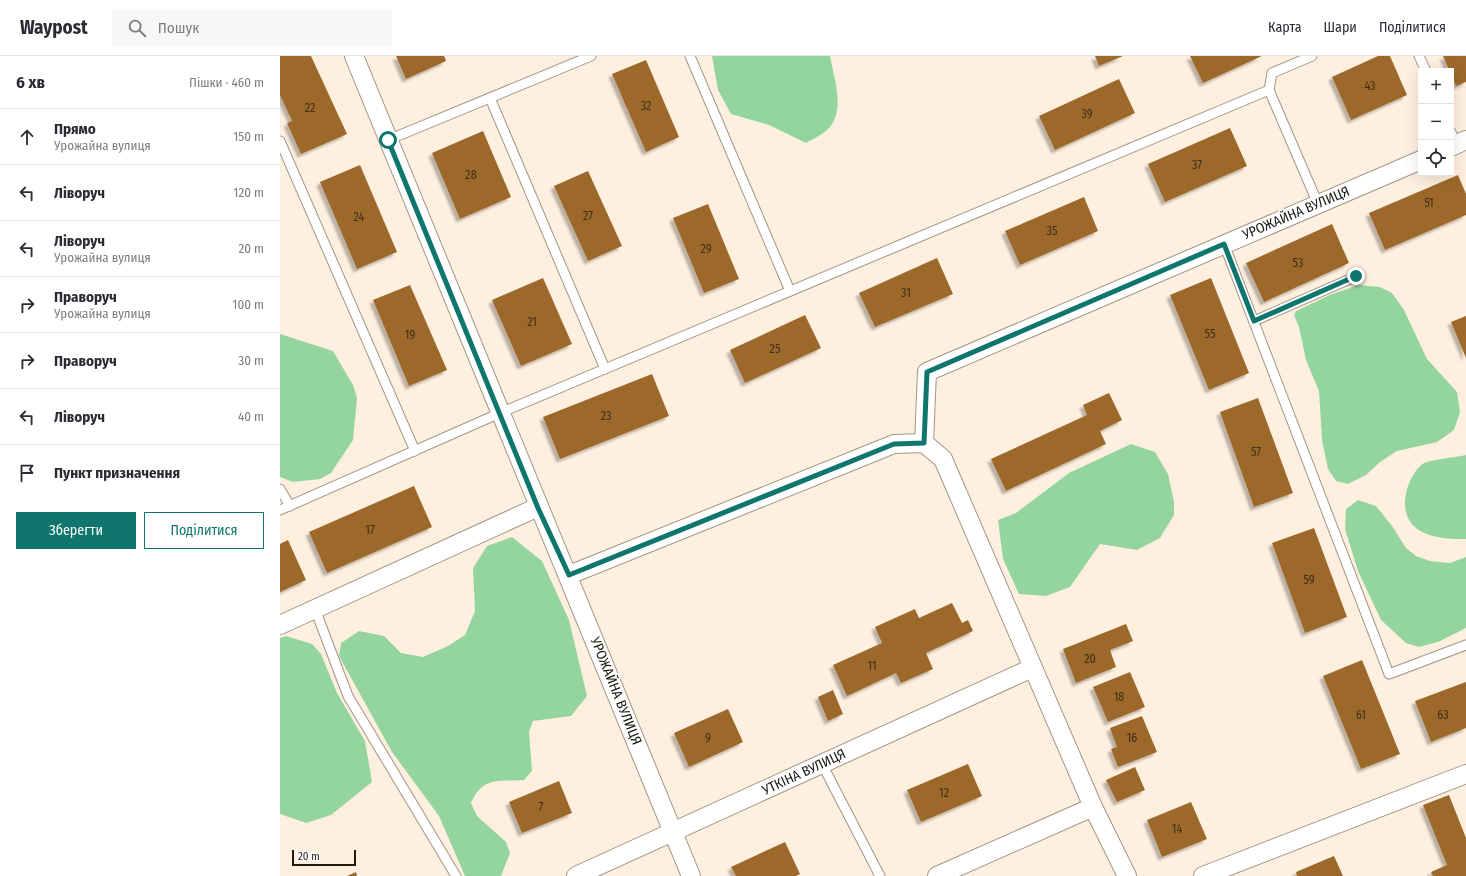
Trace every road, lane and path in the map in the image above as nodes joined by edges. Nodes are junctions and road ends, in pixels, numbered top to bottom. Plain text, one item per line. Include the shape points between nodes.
1 (354, 56) edge
2 (591, 56) edge
3 (690, 56) edge
4 (1312, 56) edge
5 (1419, 56) edge
6 (1425, 68) edge
7 (1269, 90) junction
8 (490, 98) junction
9 (388, 140) junction
10 (280, 141) edge
11 (1418, 161) edge
12 (1318, 204) junction
13 (1224, 244) junction
14 (1356, 276) dead end
15 (790, 291) junction
16 (1254, 321) junction
17 (605, 369) junction
18 (500, 413) junction
19 (924, 443) junction
20 (415, 451) junction
21 (280, 489) edge
22 (290, 506) junction
23 (538, 508) junction
24 (280, 510) edge
25 (569, 575) junction
26 (315, 609) junction
27 (280, 625) edge
28 (1466, 645) edge
29 (1032, 668) junction
30 (822, 764) junction
31 (1466, 774) edge
32 (1093, 806) junction
33 (673, 832) junction
34 (456, 876) edge
35 (576, 876) edge
36 (692, 876) edge
37 (880, 876) edge
38 (937, 876) edge
39 (1127, 876) edge
40 (1203, 876) edge

1 - 9 street, УРОЖАЙНА ВУЛИЦЯ
2 - 8 lane
3 - 15 lane
4 - 7 lane via 1272,73
5 - 6 lane
7 - 12 lane
7 - 15 lane
8 - 9 lane
8 - 17 lane
9 - 18 street, УРОЖАЙНА ВУЛИЦЯ
10 - 20 lane
11 - 12 street, УРОЖАЙНА ВУЛИЦЯ
12 - 13 street, УРОЖАЙНА ВУЛИЦЯ
13 - 16 lane
13 - 19 street, УРОЖАЙНА ВУЛИЦЯ via 927,372
14 - 16 lane
15 - 17 lane
16 - 28 lane via 1389,674
17 - 18 lane
18 - 20 lane
18 - 23 street, УРОЖАЙНА ВУЛИЦЯ
19 - 25 street via 894,444
19 - 29 street via 943,459
20 - 22 lane
21 - 22 lane
22 - 24 lane
23 - 25 street, УРОЖАЙНА ВУЛИЦЯ
23 - 26 street
25 - 33 street, УРОЖАЙНА ВУЛИЦЯ
26 - 27 street
26 - 34 lane via 348,696
29 - 30 street, УТКIНА ВУЛИЦЯ
29 - 32 street
30 - 33 street, УТКIНА ВУЛИЦЯ
30 - 37 lane
31 - 40 street
32 - 38 street
32 - 39 street
33 - 35 street, УТКIНА ВУЛИЦЯ
33 - 36 street, УРОЖАЙНА ВУЛИЦЯ

